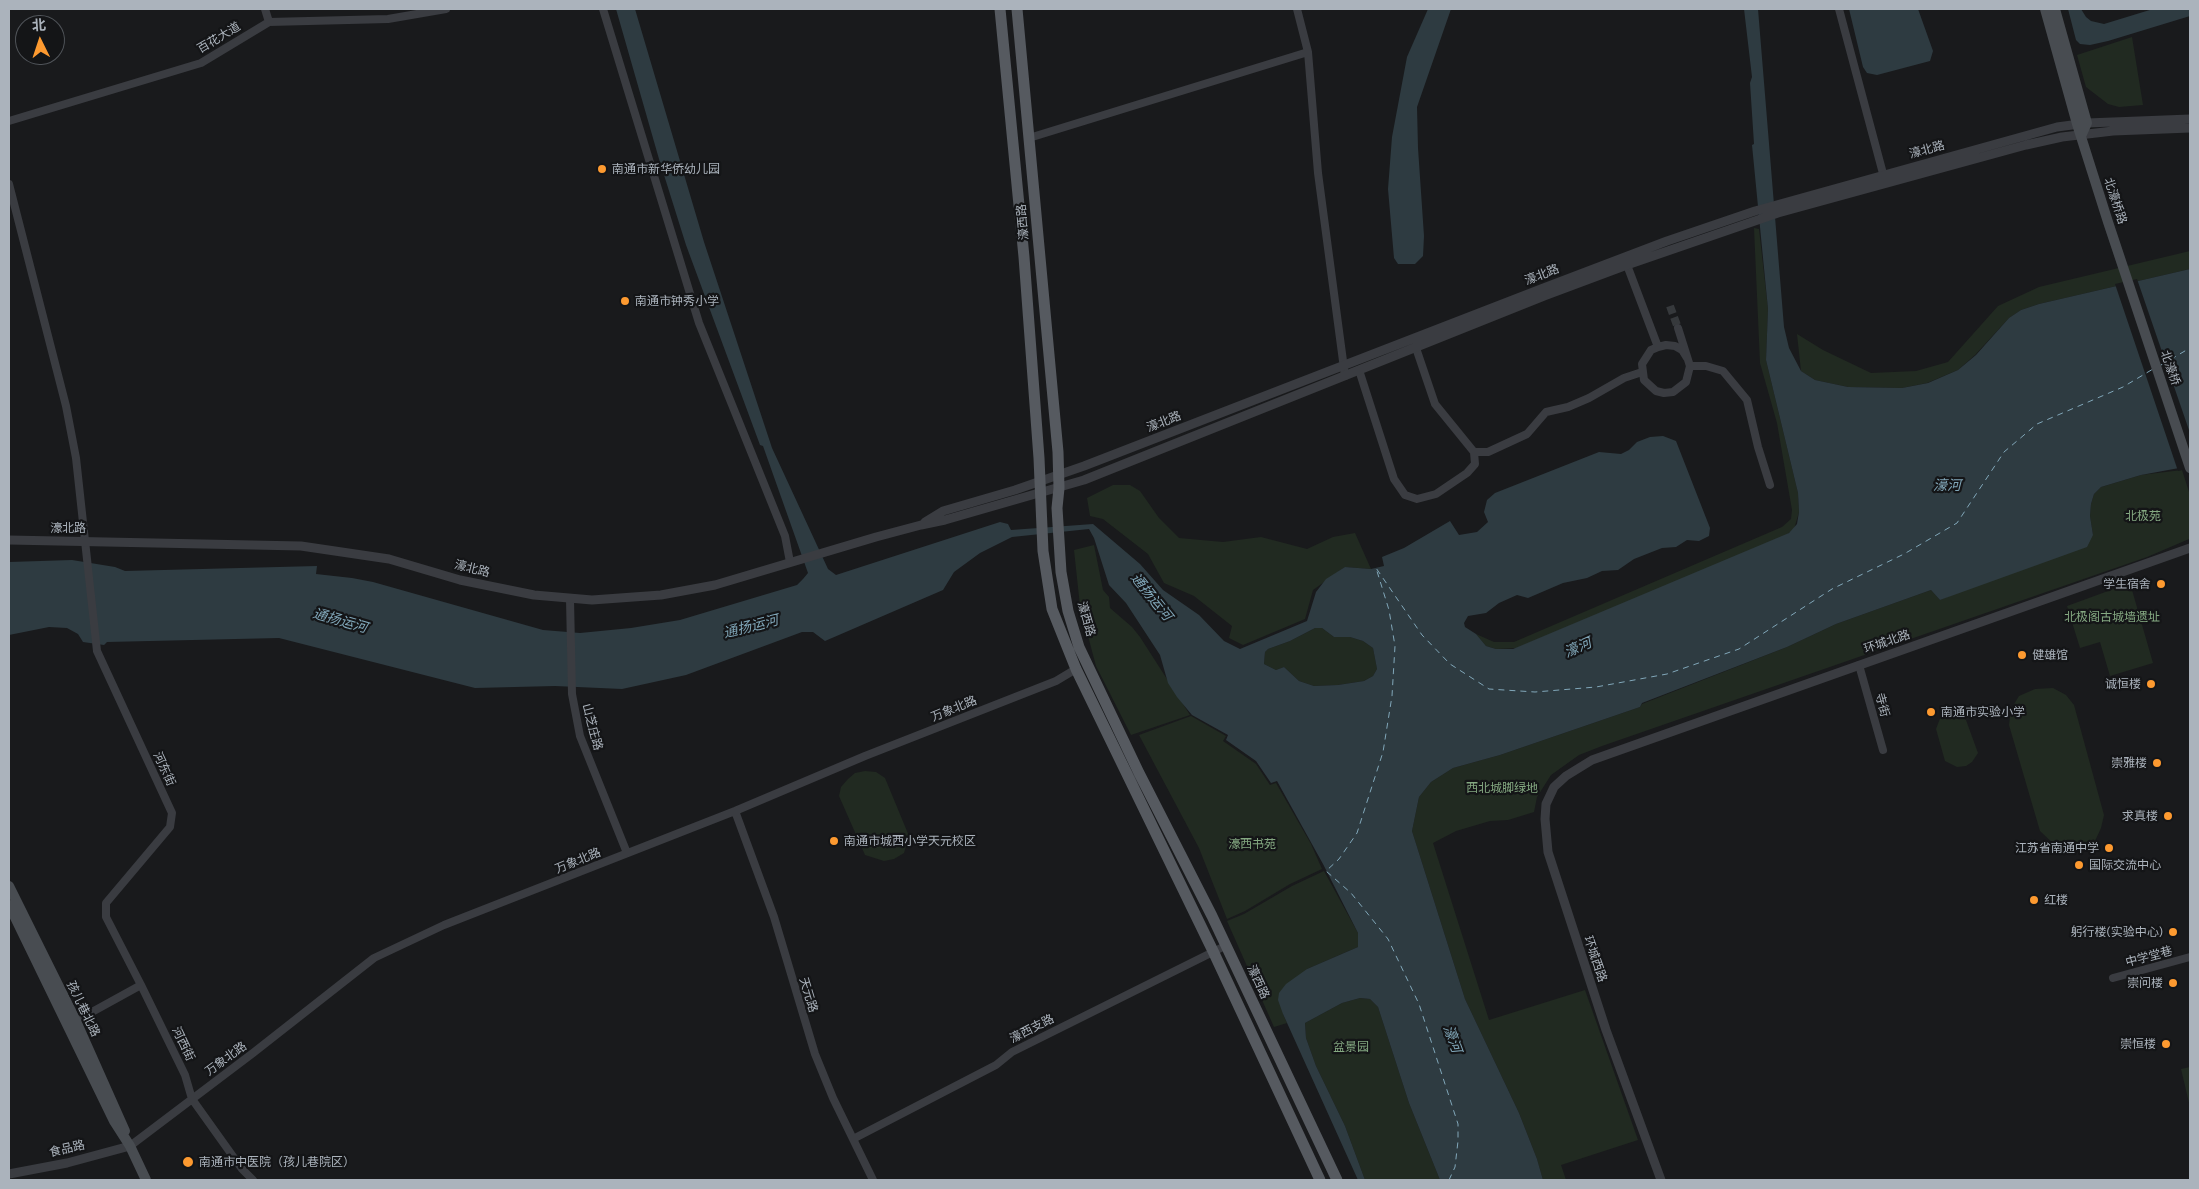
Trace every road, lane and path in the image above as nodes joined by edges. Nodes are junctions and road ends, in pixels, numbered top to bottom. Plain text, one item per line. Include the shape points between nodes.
1 (265, 9) edge
2 (446, 9) edge
3 (603, 9) edge
4 (1000, 9) edge
5 (1017, 9) edge
6 (1297, 9) edge
7 (1839, 9) edge
8 (2045, 9) edge
9 (2056, 9) edge
10 (269, 22) junction
11 (1308, 52) junction
12 (2190, 119) edge
13 (9, 121) edge
14 (2082, 127) junction
15 (2190, 128) edge
16 (1029, 138) junction
17 (1884, 179) junction
18 (9, 184) edge
19 (1755, 215) junction
20 (1627, 265) junction
21 (2125, 276) joint
22 (1678, 328) tunnel mouth
23 (1658, 346) junction
24 (1416, 348) junction
25 (1688, 362) junction
26 (1358, 370) junction
27 (1345, 371) junction
28 (1642, 372) junction
29 (1474, 452) junction
30 (2190, 468) edge
31 (1059, 475) junction
32 (1040, 482) junction
33 (1770, 484) dead end
34 (1060, 488) junction
35 (1040, 494) junction
36 (921, 525) junction
37 (9, 540) edge
38 (86, 540) junction
39 (2190, 548) edge
40 (794, 561) junction
41 (570, 599) junction
42 (1859, 666) junction
43 (1076, 669) junction
44 (1883, 750) dead end
45 (1592, 760) joint
46 (736, 811) junction
47 (627, 853) junction
48 (9, 886) edge
49 (9, 905) edge
50 (1225, 946) junction
51 (1213, 951) junction
52 (2190, 957) edge
53 (2113, 978) dead end
54 (141, 985) junction
55 (72, 1023) junction
56 (192, 1098) junction
57 (853, 1139) junction
58 (130, 1146) junction
59 (9, 1174) edge
60 (146, 1180) edge
61 (253, 1180) edge
62 (873, 1180) edge
63 (1320, 1180) edge
64 (1337, 1180) edge
65 (1661, 1180) edge

1 - 10 street
2 - 10 street, 百花大道 via 388,19
3 - 40 street via 699,323
4 - 32 main road, 濠西路 via 1024,257
5 - 16 main road, 濠西路
6 - 11 street
7 - 17 street
8 - 14 main road, 北濠桥路
9 - 14 main road, 北濠桥路
10 - 13 street, 百花大道 via 201,63
11 - 16 street
11 - 27 street via 1318,173
12 - 14 street, 濠北路
14 - 15 street, 濠北路
14 - 17 street, 濠北路 via 2049,129
14 - 21 main road, 北濠桥路
16 - 31 main road, 濠西路
17 - 19 street, 濠北路
18 - 38 street, 河东街 via 66,406
19 - 20 street, 濠北路
19 - 27 street, 濠北路 via 1559,282
20 - 23 street
20 - 24 street, 濠北路
21 - 30 main road, 北濠桥
22 - 25 street
23 - 25 street via 1675,346 1682,350
23 - 28 street via 1645,356
24 - 26 street, 濠北路
24 - 29 street via 1435,404
25 - 28 street via 1686,382 1673,392 1656,391 1644,380
25 - 33 street via 1723,371 1747,400
26 - 27 street, 濠北路
26 - 29 street via 1394,479 1405,495 1417,499 1436,494 1467,473 1475,464
27 - 31 street, 濠北路 via 1308,379
27 - 34 street, 濠北路
28 - 29 street via 1568,407 1546,412 1527,434 1496,449
31 - 32 street, 濠北路
31 - 34 main road, 濠西路
32 - 35 main road, 濠西路
32 - 36 street, 濠北路 via 943,511
34 - 35 street, 濠北路
34 - 50 main road, 濠西路 via 1057,508 1062,572 1079,646
35 - 36 street, 濠北路
35 - 43 main road, 濠西路 via 1043,551 1052,609
36 - 40 street, 濠北路
37 - 38 street, 濠北路
38 - 41 street, 濠北路 via 301,546 343,551 390,559 500,589
38 - 54 street, 河东街 via 97,651 172,813 170,827 106,902 106,917
39 - 42 street, 环城北路
40 - 41 street, 濠北路 via 715,585 661,595
41 - 47 street, 山芝庄路 via 572,694 580,736
42 - 44 street, 寺街
42 - 45 street, 环城北路
43 - 46 street, 万象北路 via 1056,681
43 - 51 main road, 濠西路
45 - 65 street, 环城西路 via 1554,787 1546,804 1548,852 1606,1030
46 - 47 street, 万象北路
46 - 57 street, 天元路 via 774,917 815,1054
47 - 56 street, 万象北路 via 444,925 374,958
48 - 55 main road, 孩儿巷北路
49 - 55 main road, 孩儿巷北路
50 - 51 street, 濠西支路
50 - 64 main road, 濠西路
51 - 57 street, 濠西支路 via 1012,1052 996,1065
51 - 63 main road, 濠西路
52 - 53 street, 中学堂巷
54 - 55 street
54 - 56 street, 河西街 via 185,1075
55 - 58 main road, 孩儿巷北路 via 114,1121
56 - 58 street, 万象北路
56 - 61 street, 河西街
57 - 62 street, 天元路
58 - 59 street, 食品路
58 - 60 main road, 孩儿巷北路

